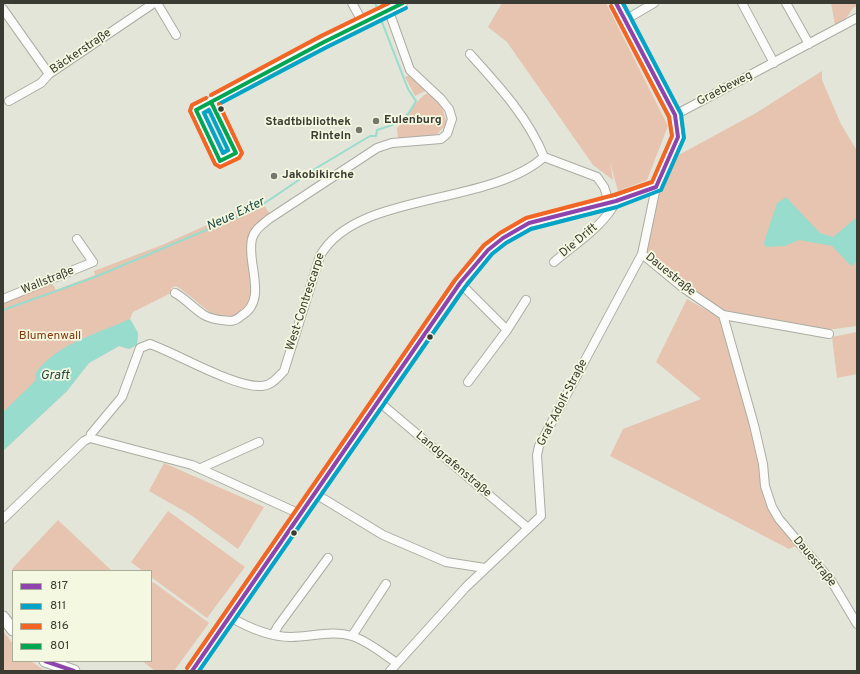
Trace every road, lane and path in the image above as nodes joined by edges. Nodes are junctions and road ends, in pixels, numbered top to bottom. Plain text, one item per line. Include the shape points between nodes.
1 (154, 3) edge
2 (157, 3) edge
3 (352, 3) edge
4 (403, 3) edge
5 (616, 3) edge
6 (654, 3) edge
7 (742, 3) edge
8 (786, 3) edge
9 (3, 9) edge
10 (383, 10) edge
11 (857, 18) edge
12 (625, 20) junction
13 (362, 21) junction
14 (176, 35) dead end
15 (809, 44) junction
16 (470, 54) dead end
17 (774, 63) junction
18 (49, 74) junction
19 (9, 101) dead end
20 (211, 101) junction
21 (675, 115) junction
22 (544, 157) junction
23 (656, 187) junction
24 (613, 201) junction
25 (77, 239) dead end
26 (642, 254) junction
27 (554, 262) dead end
28 (460, 283) junction
29 (175, 292) dead end
30 (3, 299) edge
31 (526, 300) dead end
32 (723, 315) junction
33 (507, 330) junction
34 (829, 334) dead end
35 (468, 382) dead end
36 (378, 402) junction
37 (90, 438) junction
38 (259, 442) dead end
39 (201, 468) junction
40 (314, 493) junction
41 (300, 514) junction
42 (3, 519) edge
43 (528, 528) junction
44 (328, 558) dead end
45 (485, 568) junction
46 (386, 584) dead end
47 (3, 617) edge
48 (230, 617) junction
49 (857, 624) edge
50 (12, 629) edge
51 (273, 635) junction
52 (352, 636) junction
53 (397, 663) junction
54 (51, 666) edge
55 (74, 671) edge
56 (192, 671) edge
57 (390, 671) edge

1 - 18 street, Bäckerstraße
2 - 14 street
3 - 13 street
4 - 10 street
5 - 12 street, Dauestraße
6 - 12 street
7 - 17 street
8 - 15 street
9 - 18 street
10 - 13 street
10 - 29 street via 410,70 449,110 452,119 447,134 441,139 392,143 377,148 256,230 251,250 255,281 254,298 251,307 234,321 204,315
11 - 15 street, Graebeweg
12 - 21 street, Dauestraße
13 - 20 street
15 - 17 street, Graebeweg
16 - 22 street via 520,114 537,140
17 - 21 street, Graebeweg
18 - 19 street, Bäckerstraße via 41,83
20 - 20 street via 196,110 220,161 236,153
21 - 23 street, Dauestraße via 678,136
22 - 24 street via 597,177
22 - 37 street, West-Contrescarpe via 534,165 500,182 393,209 340,232 326,244 320,256 284,371 274,382 263,386 244,384 158,346 143,346 137,351 122,397
23 - 24 street, Die Drift
23 - 26 street, Dauestraße
24 - 27 street, Die Drift via 611,212
24 - 28 street, Die Drift via 529,222 488,250
25 - 30 street, Wallstraße via 93,262
26 - 32 street, Dauestraße via 682,287
26 - 43 street, Graf-Adolf-Straße via 539,446 537,454 541,516
28 - 33 street
28 - 36 street, Die Drift
31 - 33 street
32 - 34 street, Dauestraße
32 - 49 street, Dauestraße via 754,425 765,486 772,507 779,519 832,582
33 - 35 street
36 - 40 street, Die Drift
36 - 43 street, Landgrafenstraße
37 - 39 street
37 - 42 street
38 - 39 street
39 - 41 street
40 - 41 street, Die Drift
40 - 45 street via 383,535 446,562
41 - 48 street, Die Drift
43 - 45 street, Graf-Adolf-Straße
44 - 51 street
45 - 53 street, Graf-Adolf-Straße
46 - 52 street
47 - 50 main road
48 - 51 street via 248,628
48 - 56 street, Die Drift
51 - 52 street
52 - 53 street
53 - 57 street, Graf-Adolf-Straße
54 - 55 main road

